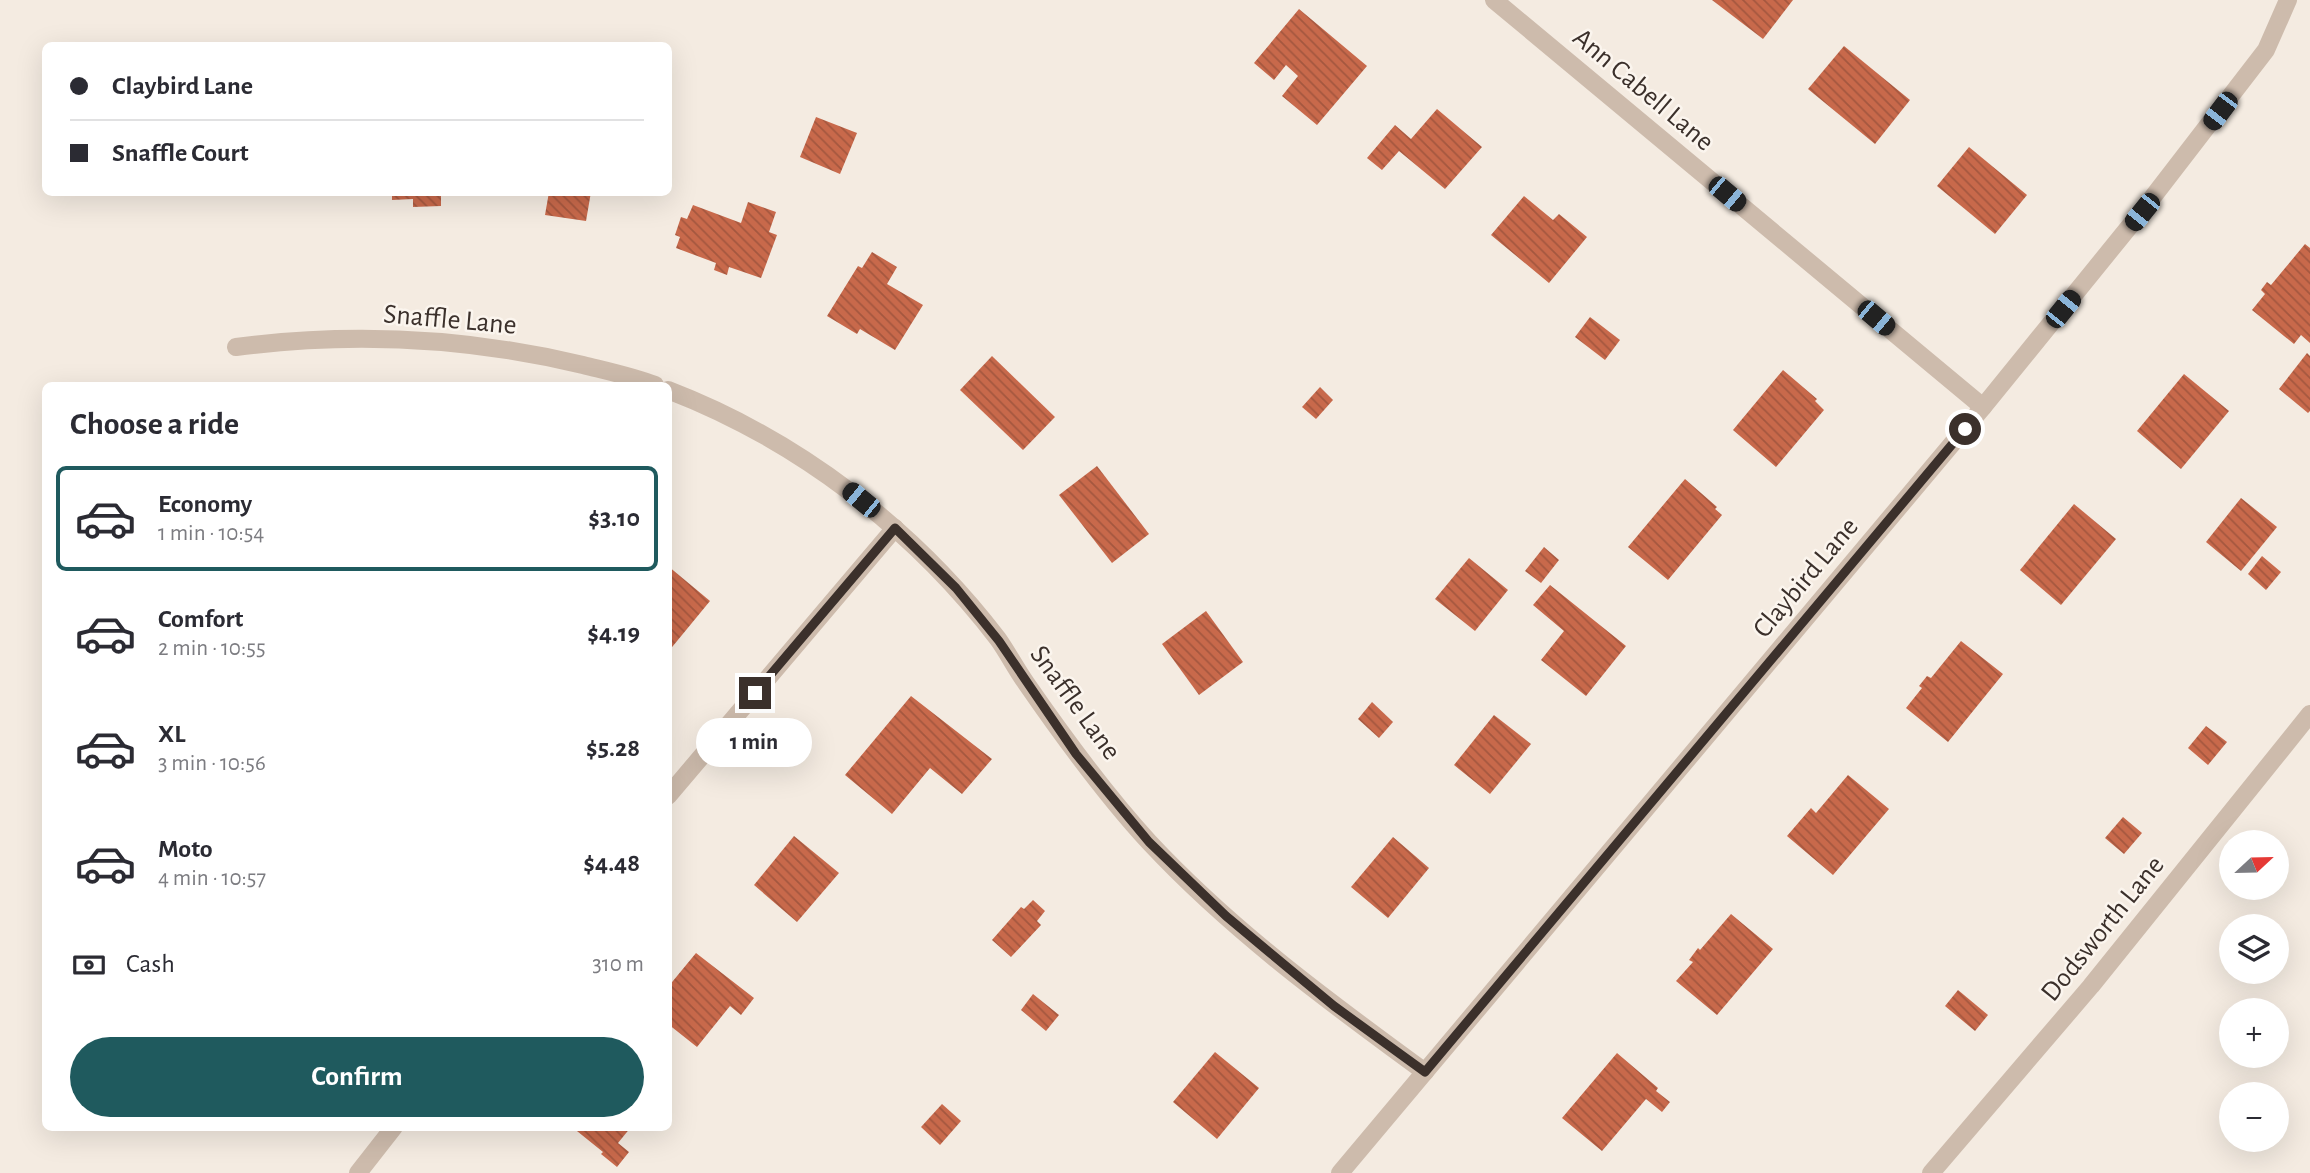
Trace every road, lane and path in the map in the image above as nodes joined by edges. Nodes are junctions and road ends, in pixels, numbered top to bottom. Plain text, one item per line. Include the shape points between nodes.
1 (1494, 0) edge
2 (2288, 0) edge
3 (236, 347) dead end
4 (648, 382) edge
5 (672, 391) edge
6 (1983, 407) junction
7 (895, 528) junction
8 (2310, 714) edge
9 (672, 791) edge
10 (1425, 1072) junction
11 (391, 1131) edge
12 (358, 1173) edge
13 (1340, 1173) edge
14 (1931, 1173) edge

1 - 6 street, Ann Cabell Lane
2 - 6 street, Claybird Lane via 2266,50
3 - 4 street, Snaffle Lane via 350,339 446,342 541,355
5 - 7 street, Snaffle Lane via 773,440 844,486
6 - 10 street, Claybird Lane
7 - 9 street
7 - 10 street, Snaffle Lane via 956,588 999,641 1076,754 1149,842 1226,916 1334,1006
8 - 14 street, Dodsworth Lane via 2091,986
10 - 13 street, Claybird Lane
11 - 12 street

